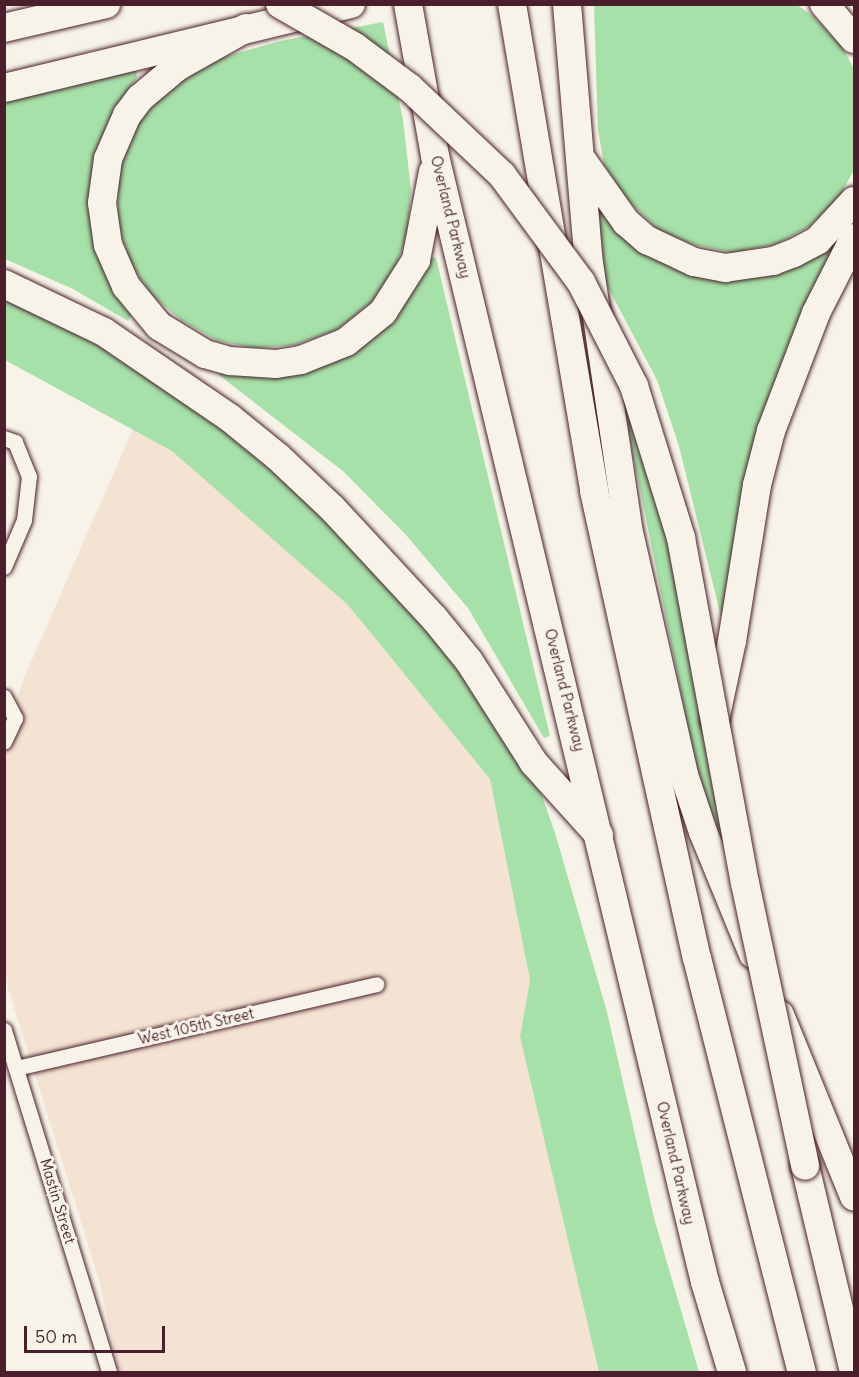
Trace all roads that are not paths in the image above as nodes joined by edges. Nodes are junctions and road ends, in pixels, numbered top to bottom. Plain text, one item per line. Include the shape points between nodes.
1 (106, 4) edge
2 (280, 4) edge
3 (351, 4) edge
4 (408, 4) edge
5 (512, 4) edge
6 (824, 4) edge
7 (568, 16) edge
8 (4, 28) edge
9 (246, 28) junction
10 (855, 39) edge
11 (4, 88) edge
12 (577, 153) junction
13 (435, 156) junction
14 (855, 201) edge
15 (855, 238) edge
16 (4, 284) edge
17 (4, 438) edge
18 (4, 567) edge
19 (4, 698) edge
20 (715, 720) junction
21 (4, 742) edge
22 (601, 837) junction
23 (376, 984) dead end
24 (4, 1030) edge
25 (16, 1068) junction
26 (855, 1196) edge
27 (109, 1372) edge
28 (732, 1372) edge
29 (802, 1372) edge
30 (854, 1372) edge

1 - 8 highway
2 - 20 highway, bridge via 355,47 461,133 502,175 581,282 634,386 653,440 681,538
3 - 9 highway
4 - 13 highway, Overland Parkway
5 - 29 highway via 594,491 697,958
6 - 10 highway
7 - 12 highway
9 - 11 highway
9 - 13 highway via 177,67 140,98 127,115 108,159 102,203 108,245 126,286 159,326 205,354 230,361 276,364 301,360 346,342 383,312 416,260 425,228
12 - 14 highway via 626,222 647,240 694,262 725,268 773,261 794,253 818,240
12 - 26 highway via 628,528 684,775 719,876
13 - 22 highway, Overland Parkway
15 - 20 highway via 816,313 771,431 750,520 732,641
16 - 22 highway via 104,333 230,418 278,457 332,508 434,618 469,660 534,763
17 - 18 street via 15,442 28,476 24,520
19 - 21 street via 15,718
20 - 30 highway, bridge via 805,1166
22 - 28 highway, Overland Parkway via 705,1282
23 - 25 street, West 105th Street
24 - 25 street, Mastin Street
25 - 27 street, Mastin Street

